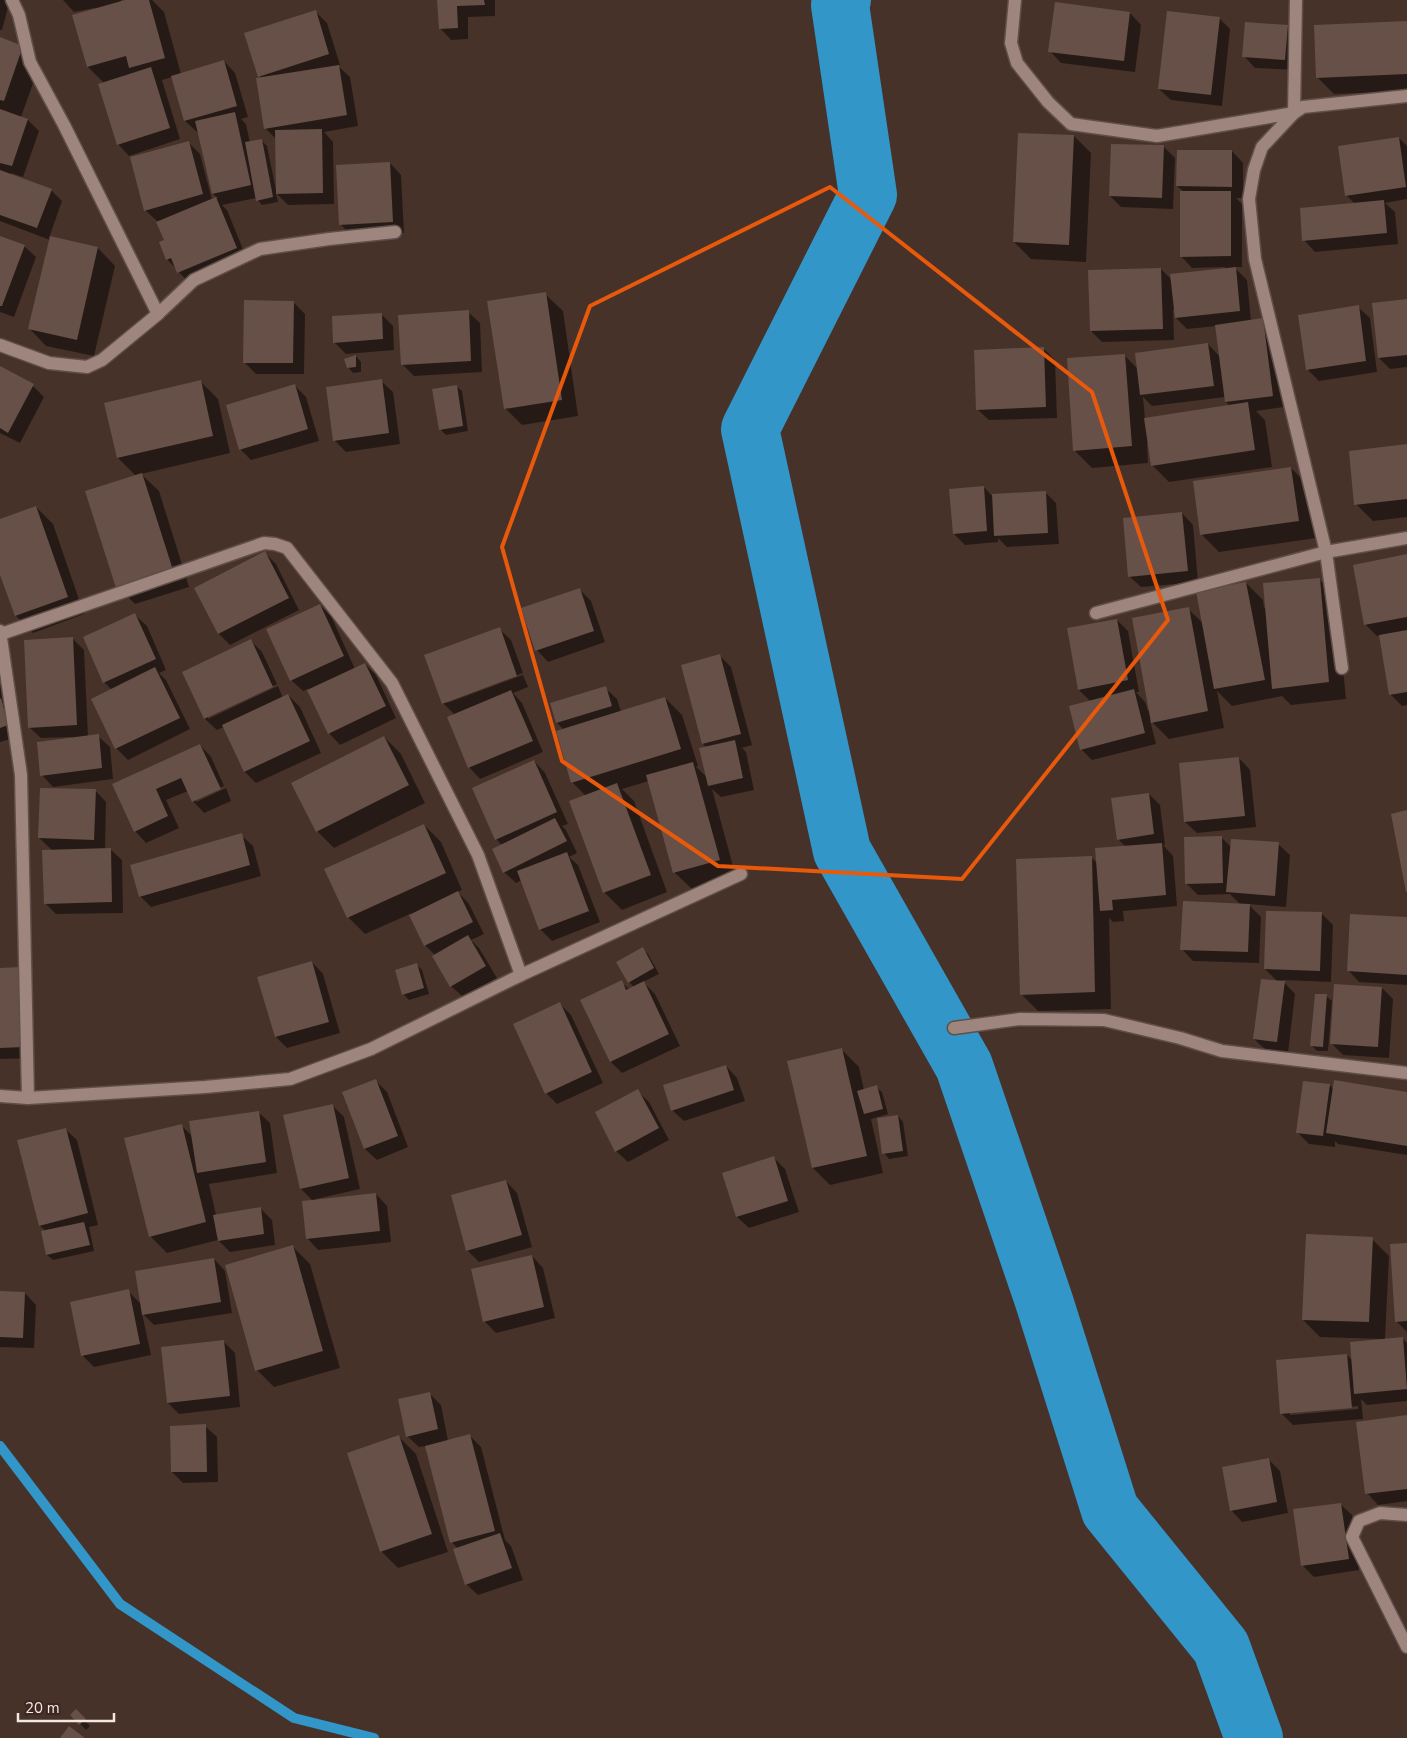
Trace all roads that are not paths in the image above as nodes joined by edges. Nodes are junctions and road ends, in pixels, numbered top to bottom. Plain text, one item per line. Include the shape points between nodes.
1 (12, 0) edge
2 (1014, 0) edge
3 (1296, 0) edge
4 (1407, 96) edge
5 (1294, 113) junction
6 (394, 232) dead end
7 (158, 314) junction
8 (0, 345) edge
9 (1407, 538) edge
10 (1326, 552) junction
11 (1096, 613) dead end
12 (0, 632) edge
13 (1342, 668) dead end
14 (741, 874) dead end
15 (521, 975) junction
16 (954, 1028) dead end
17 (1407, 1073) edge
18 (0, 1096) edge
19 (28, 1098) junction
20 (1407, 1514) edge
21 (1407, 1647) edge

1 - 7 street via 19,15 30,62
2 - 5 street via 1012,43 1017,63 1048,102 1071,124 1157,136
3 - 5 street
4 - 5 street via 1303,107
5 - 10 street via 1262,147 1249,199 1254,260
6 - 7 street via 260,249 194,280
7 - 8 street via 102,360 87,367 49,363
9 - 10 street
10 - 11 street
10 - 13 street
12 - 15 street via 264,543 287,548 392,683 478,855
12 - 19 street via 21,775
14 - 15 street
15 - 19 street via 371,1049 290,1079
16 - 17 street via 1020,1019 1104,1020 1222,1051
18 - 19 street
20 - 21 street via 1380,1513 1359,1521 1352,1537

